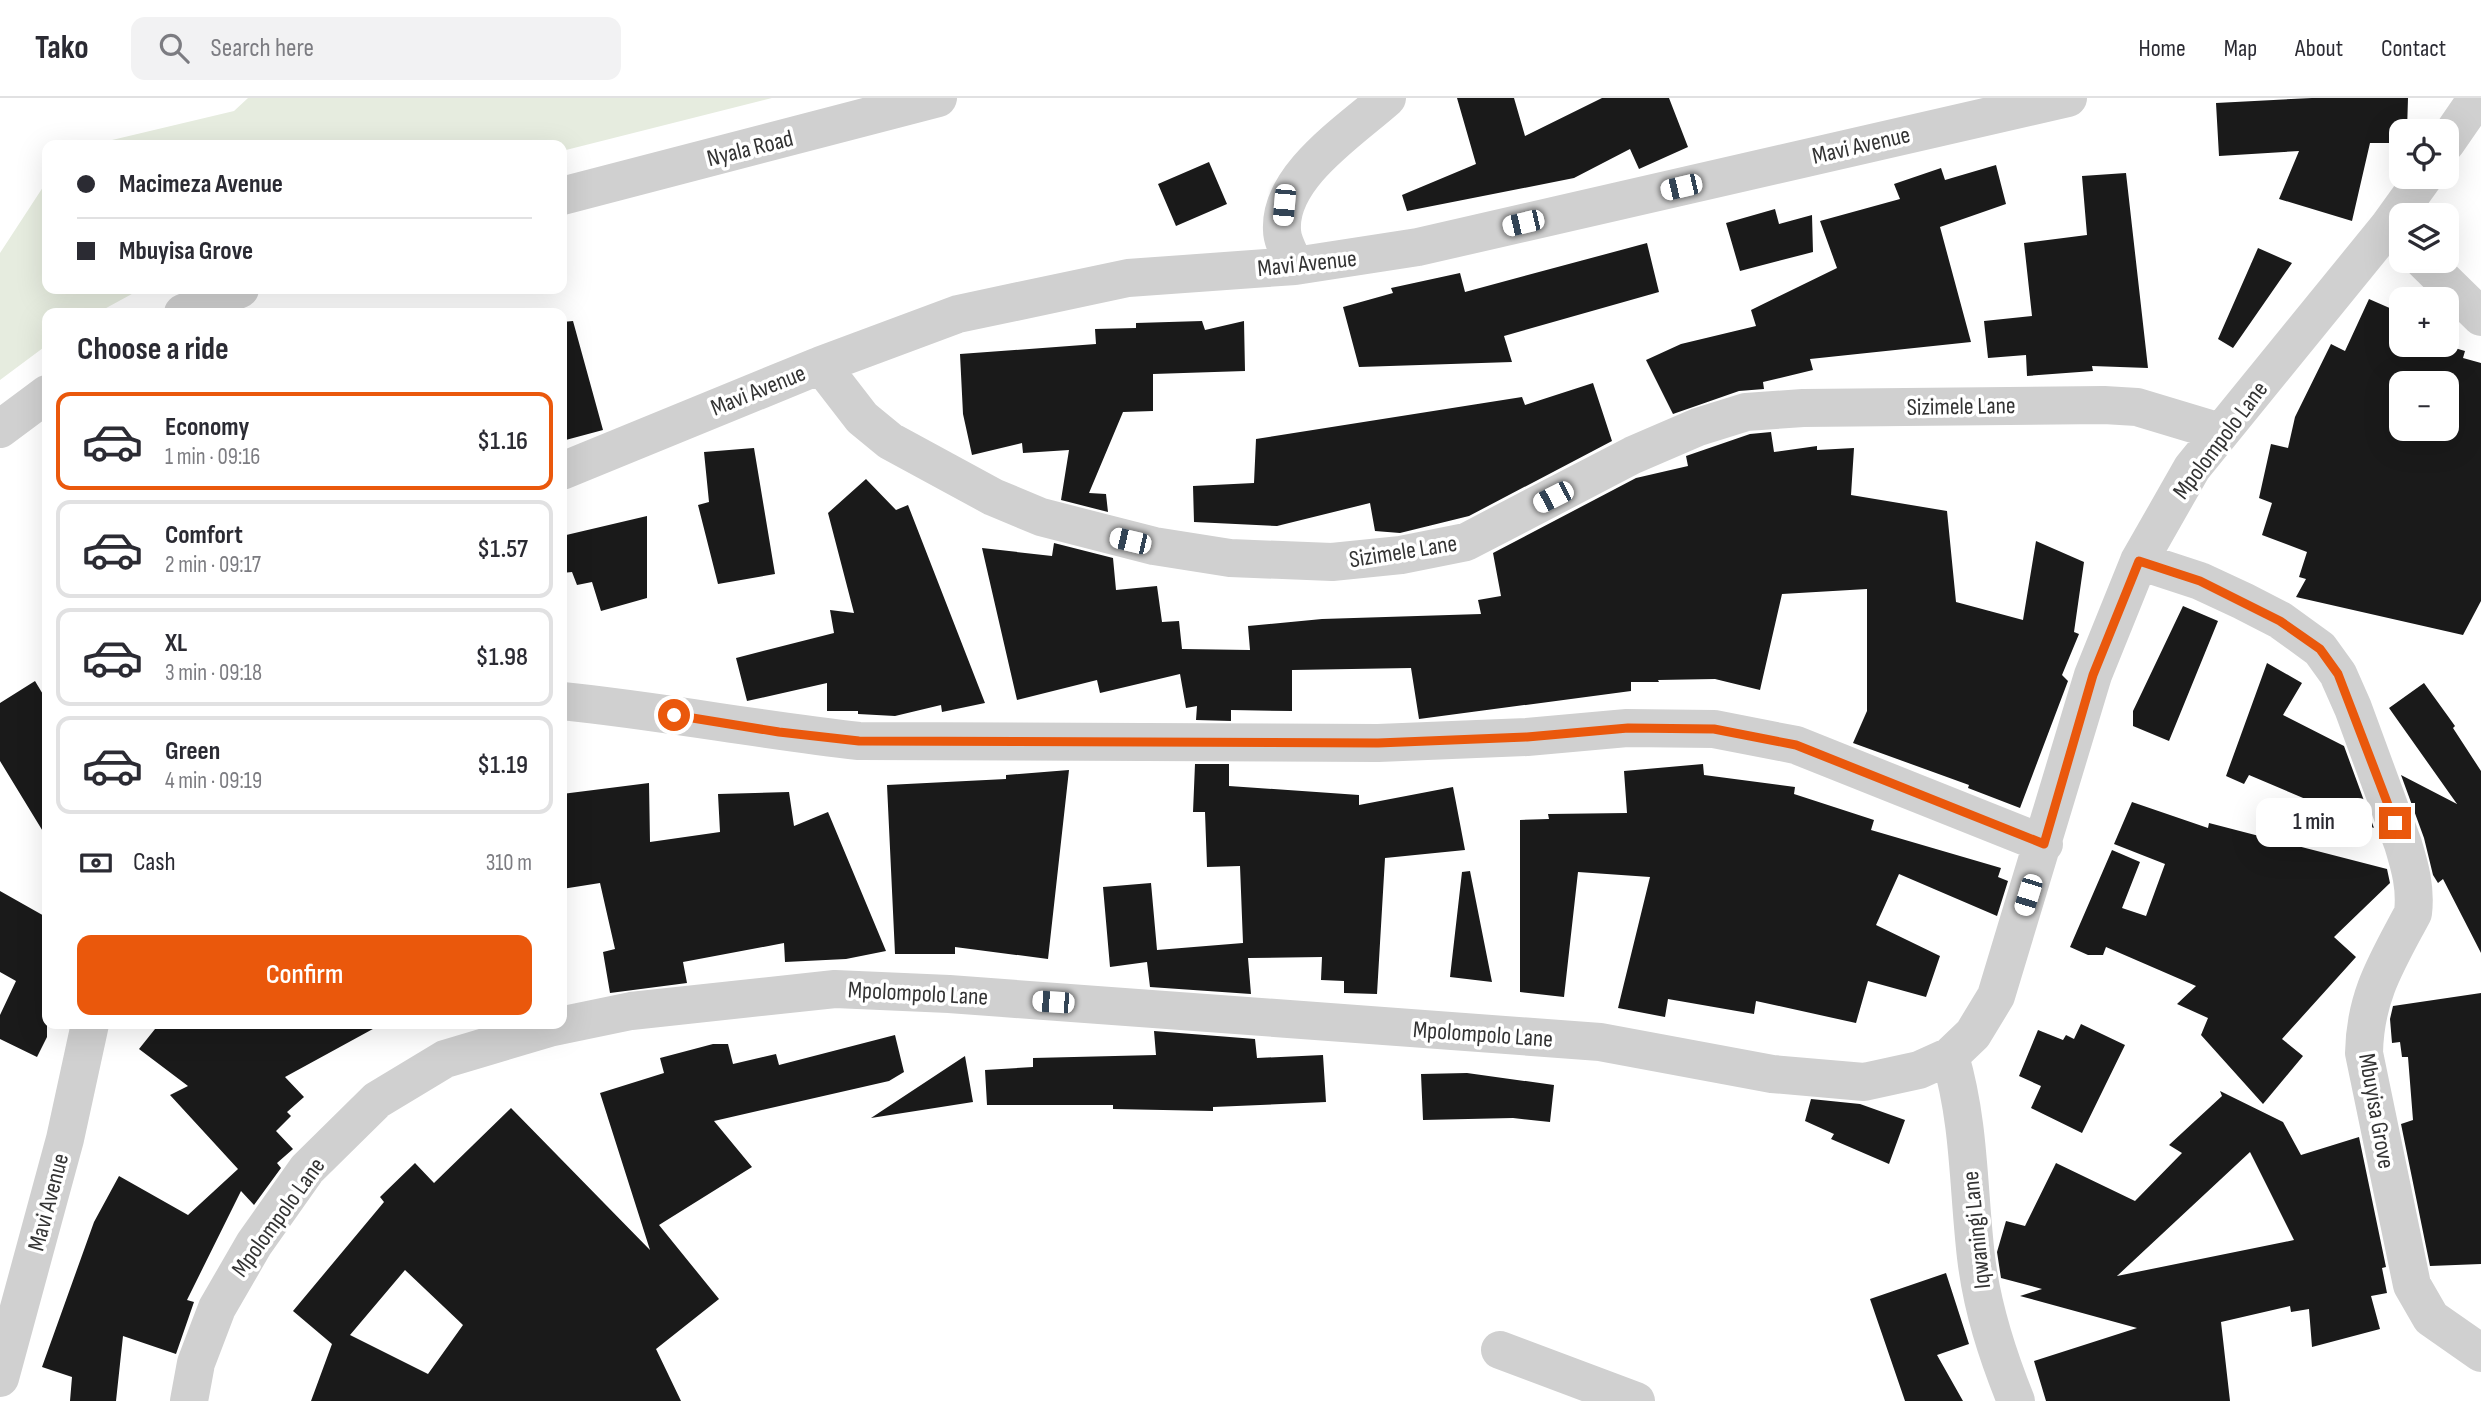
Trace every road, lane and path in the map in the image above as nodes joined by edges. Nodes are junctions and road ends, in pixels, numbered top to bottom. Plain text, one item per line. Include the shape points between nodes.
1 (938, 98) edge
2 (1387, 98) edge
3 (2068, 98) edge
4 (2476, 98) edge
5 (2459, 124) edge
6 (567, 195) edge
7 (2389, 240) edge
8 (1295, 266) junction
9 (2436, 273) edge
10 (228, 294) edge
11 (195, 308) edge
12 (2481, 317) edge
13 (821, 365) junction
14 (42, 398) edge
15 (0, 429) edge
16 (2220, 432) junction
17 (567, 469) edge
18 (2139, 561) junction
19 (567, 702) edge
20 (2044, 844) junction
21 (567, 1024) edge
22 (89, 1029) edge
23 (546, 1029) edge
24 (1951, 1056) junction
25 (1500, 1350) dead end
26 (2481, 1353) edge
27 (0, 1378) edge
28 (188, 1401) edge
29 (1636, 1401) edge
30 (2016, 1401) edge

1 - 6 street, Nyala Road
2 - 8 street via 1298,178 1284,205 1282,232
3 - 8 street, Mavi Avenue via 1418,247
4 - 5 street
7 - 16 street, Mpolompolo Lane
8 - 13 street, Mavi Avenue via 1128,278 1073,288 958,314
9 - 12 street
10 - 11 street
13 - 16 street, Sizimele Lane via 862,418 890,441 993,497 1083,530 1230,558 1332,562 1466,542 1633,455 1746,412 2104,405 2137,407
13 - 17 street, Mavi Avenue
14 - 15 street
16 - 18 street, Mpolompolo Lane via 2192,468
18 - 20 street, Mpolompolo Lane via 2093,675
18 - 26 street, Mbuyisa Grove via 2200,581 2280,621 2320,649 2338,674 2392,812 2413,880 2413,913 2372,993 2364,1053 2412,1285 2431,1318
19 - 20 street via 859,741 1378,743 1628,728 1714,729 1796,745
20 - 24 street, Mpolompolo Lane via 1997,996 1973,1034
21 - 24 street, Mpolompolo Lane via 619,1013 835,989 1600,1042 1772,1074 1864,1082 1919,1070
22 - 27 street, Mavi Avenue via 61,1153
23 - 28 street, Mpolompolo Lane via 445,1059 377,1100 307,1169 254,1244 217,1308 196,1363
24 - 30 street, Iqwaningi Lane via 1968,1135 1982,1296 1992,1342
25 - 29 street

